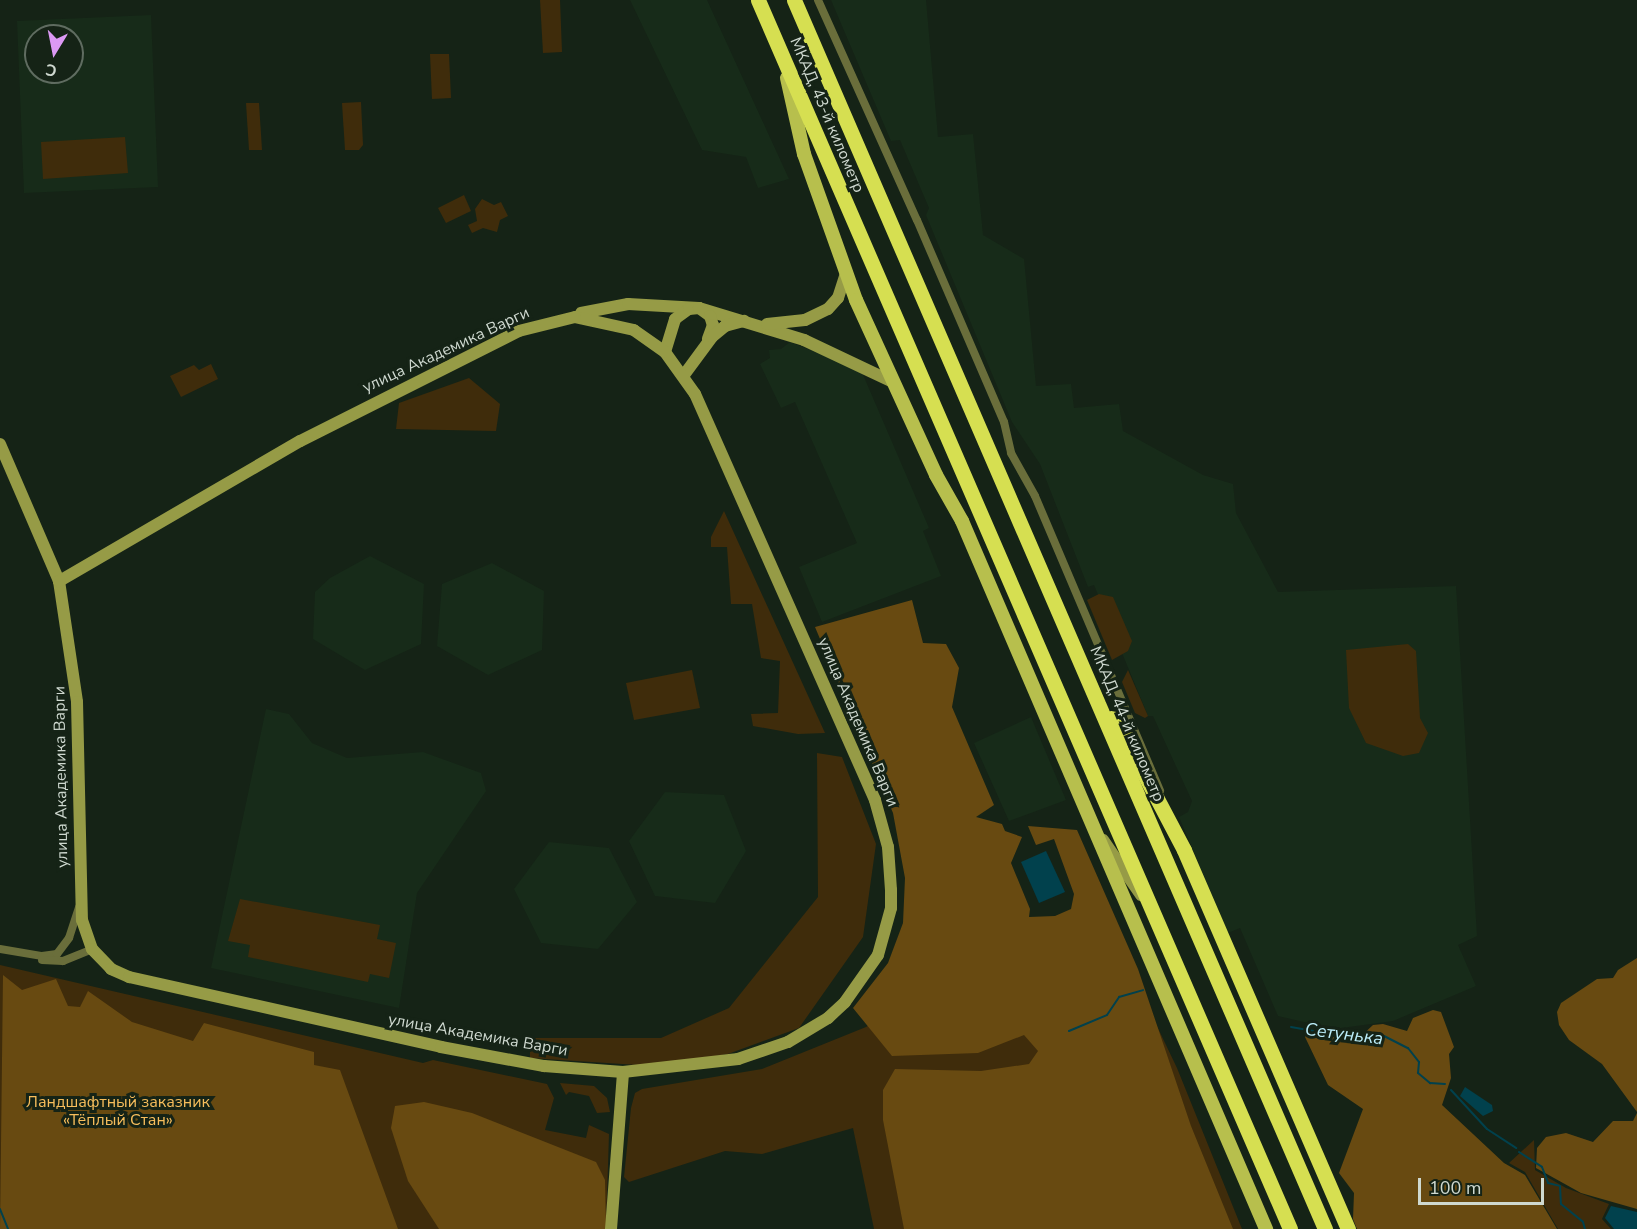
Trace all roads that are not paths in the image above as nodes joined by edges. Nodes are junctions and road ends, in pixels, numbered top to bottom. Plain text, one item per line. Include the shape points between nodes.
1 (758, 0) edge
2 (794, 0) edge
3 (818, 0) edge
4 (781, 53) junction
5 (895, 233) joint
6 (846, 274) junction
7 (699, 308) junction
8 (556, 319) junction
9 (747, 321) junction
10 (703, 348) junction
11 (665, 352) junction
12 (684, 375) junction
13 (893, 382) junction
14 (0, 444) edge
15 (59, 581) junction
16 (1079, 658) junction
17 (1092, 825) junction
18 (1184, 850) junction
19 (81, 901) junction
20 (1157, 919) junction
21 (0, 949) edge
22 (92, 949) junction
23 (18, 953) junction
24 (623, 1072) junction
25 (611, 1229) edge
26 (1266, 1229) edge
27 (1290, 1229) edge
28 (1325, 1229) edge
29 (1348, 1229) edge

1 - 4 highway, МКАД, 43-й километр
2 - 5 highway, МКАД, 43-й километр
3 - 18 street via 1004,422 1011,453 1035,496
4 - 6 main road via 804,154
4 - 20 highway, МКАД, 43-й километр
5 - 16 highway, МКАД, 44-й километр
6 - 9 street via 838,298 817,315 790,324
6 - 13 main road
7 - 8 street via 628,304
7 - 9 street
7 - 10 street via 710,316 713,324
7 - 11 street via 689,309 675,319
8 - 11 street, улица Академика Варги via 593,319 634,330
8 - 15 street, улица Академика Варги via 519,331 338,420
9 - 10 street via 725,326
9 - 13 street via 840,355
10 - 12 street
11 - 12 street, улица Академика Варги
12 - 24 street, улица Академика Варги via 731,472 874,800 888,846 891,908 878,955 862,981 828,1018 807,1032 768,1051 738,1059
13 - 17 main road via 962,521
14 - 15 street
15 - 19 street, улица Академика Варги via 77,702
16 - 18 highway
16 - 28 highway, МКАД, 44-й километр
17 - 20 street
17 - 26 main road
18 - 29 highway
19 - 22 street, улица Академика Варги via 84,931
19 - 23 street via 62,950 49,956
20 - 27 highway
21 - 23 street
22 - 23 street via 53,962
22 - 24 street, улица Академика Варги via 111,969 134,978 477,1054 544,1066
24 - 25 street

